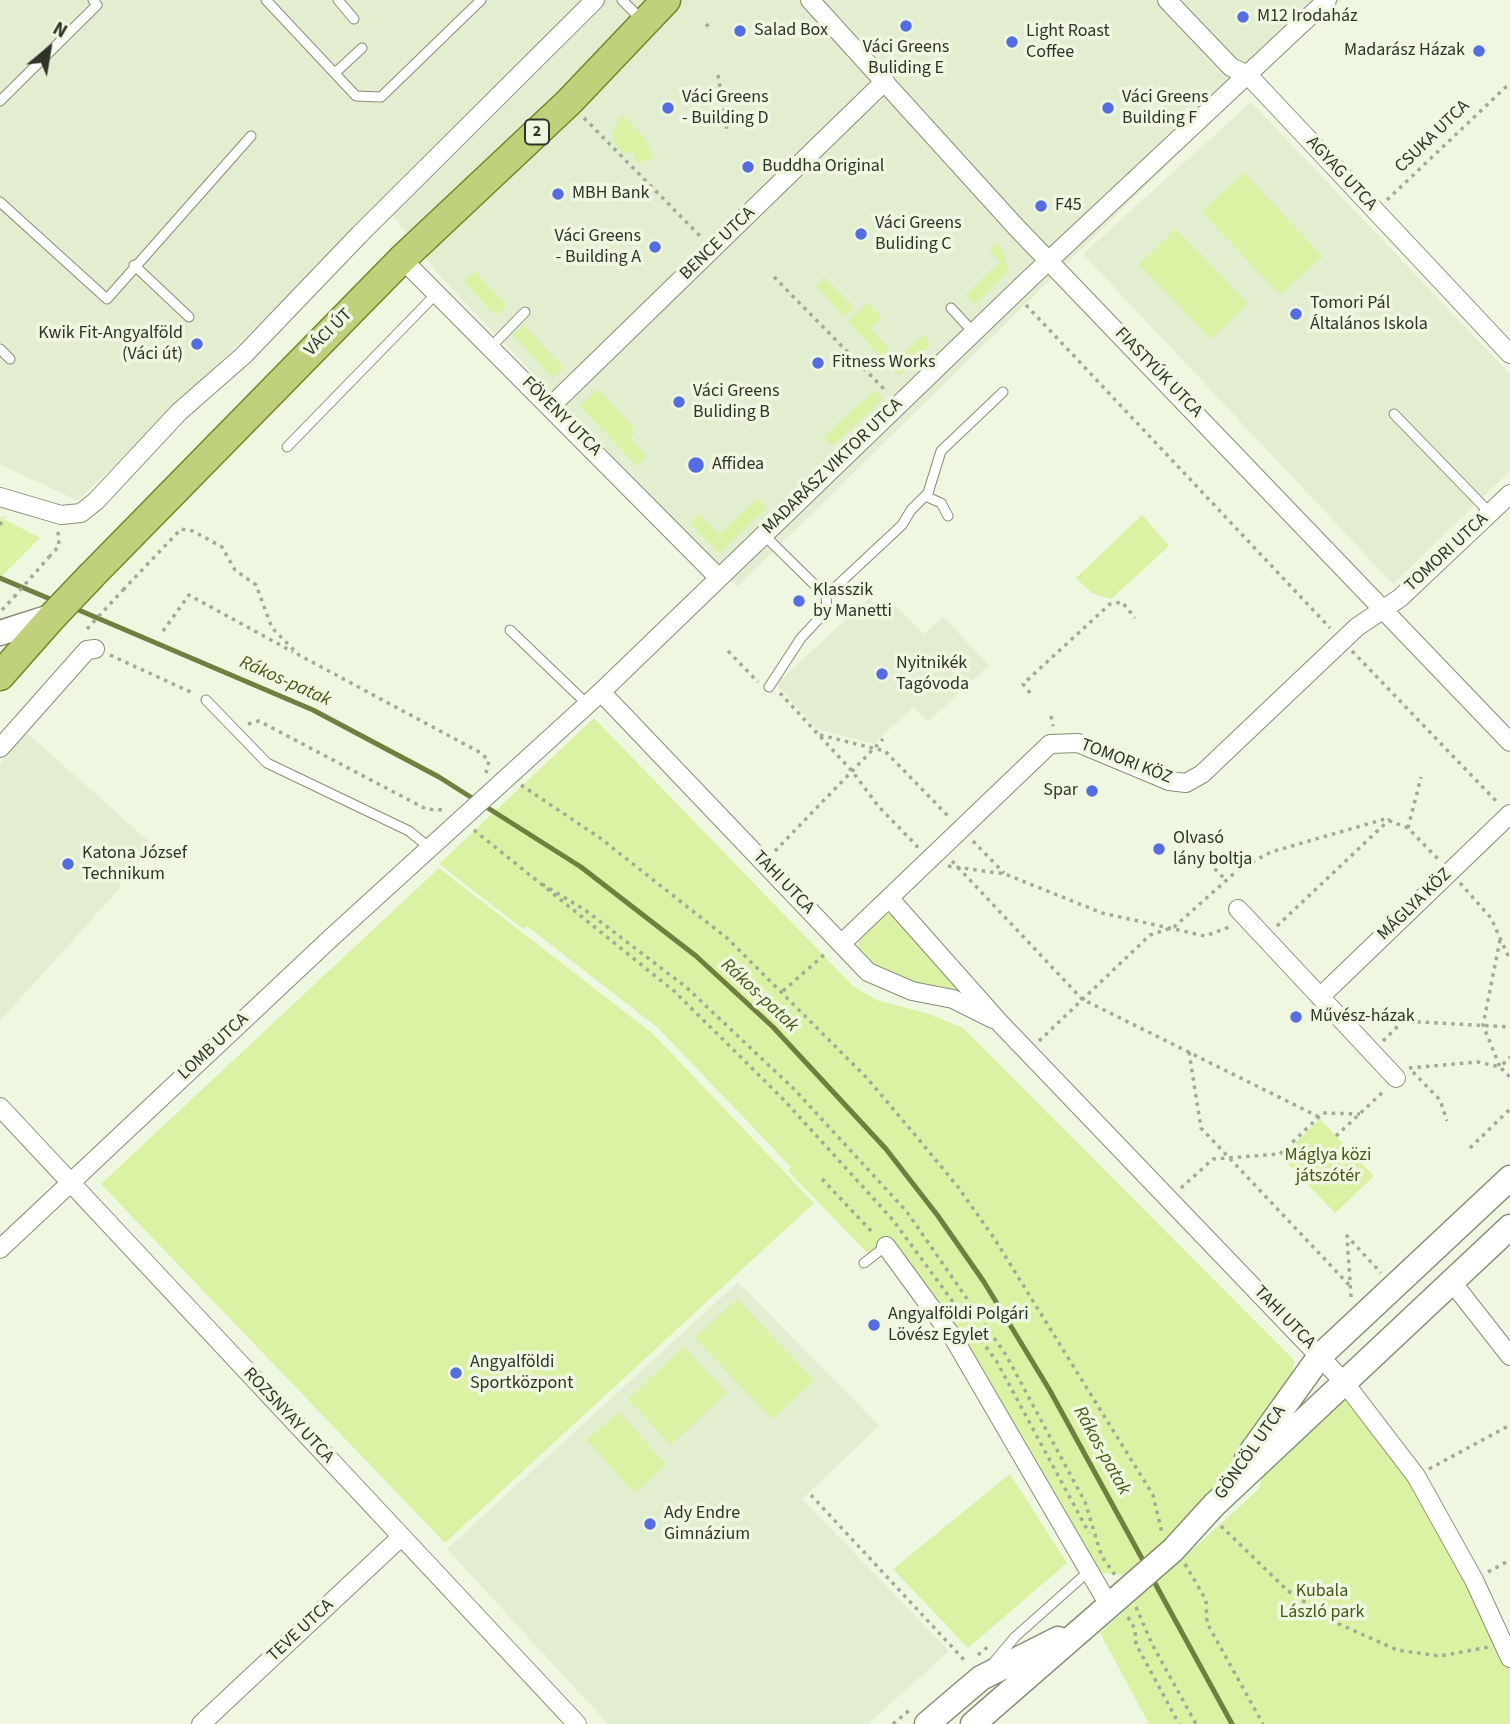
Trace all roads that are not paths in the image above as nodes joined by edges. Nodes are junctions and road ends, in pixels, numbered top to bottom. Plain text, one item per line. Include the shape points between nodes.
1 (93, 0) edge
2 (266, 0) edge
3 (338, 0) edge
4 (481, 0) edge
5 (595, 0) edge
6 (622, 0) edge
7 (666, 0) edge
8 (810, 0) edge
9 (1167, 0) edge
10 (1328, 0) edge
11 (354, 19) dead end
12 (645, 22) junction
13 (362, 48) dead end
14 (335, 73) junction
15 (1248, 75) junction
16 (885, 81) junction
17 (0, 101) edge
18 (251, 136) dead end
19 (0, 202) edge
20 (1016, 227) junction
21 (402, 259) junction
22 (1050, 261) junction
23 (134, 265) junction
24 (1020, 288) junction
25 (438, 292) junction
26 (951, 308) dead end
27 (524, 312) dead end
28 (189, 317) dead end
29 (974, 333) junction
30 (491, 346) junction
31 (1508, 347) edge
32 (0, 349) edge
33 (10, 359) dead end
34 (1003, 392) dead end
35 (551, 406) junction
36 (1394, 414) dead end
37 (287, 447) dead end
38 (1510, 494) edge
39 (925, 496) junction
40 (3, 505) edge
41 (1490, 513) junction
42 (948, 516) dead end
43 (764, 535) junction
44 (718, 578) junction
45 (826, 596) junction
46 (1383, 609) junction
47 (53, 616) junction
48 (510, 630) dead end
49 (0, 633) edge
50 (95, 649) road end
51 (1, 674) edge
52 (769, 687) road end
53 (594, 698) junction
54 (206, 700) road end
55 (1510, 743) edge
56 (0, 748) edge
57 (1510, 814) edge
58 (430, 848) junction
59 (890, 899) junction
60 (1244, 915) road end
61 (841, 944) junction
62 (1320, 997) junction
63 (999, 1022) junction
64 (1403, 1073) road end
65 (0, 1107) edge
66 (1510, 1178) edge
67 (70, 1182) junction
68 (1510, 1227) edge
69 (886, 1246) joint
70 (0, 1249) edge
71 (864, 1264) dead end
72 (1452, 1282) junction
73 (1320, 1356) junction
74 (1510, 1356) edge
75 (1343, 1382) junction
76 (1210, 1508) junction
77 (401, 1537) junction
78 (1088, 1572) junction
79 (1124, 1600) junction
80 (1087, 1625) junction
81 (1510, 1658) edge
82 (981, 1678) junction
83 (201, 1724) edge
84 (577, 1724) edge
85 (928, 1724) edge
86 (973, 1724) edge

1 - 17 lane via 97,5
2 - 14 lane
3 - 11 lane
4 - 14 lane via 381,97 356,96
5 - 40 street via 81,513 61,515
6 - 12 lane
7 - 12 main road, VÁCI ÚT / 2
8 - 16 street, FIASTYÚK UTCA
9 - 15 street, AGYAG UTCA via 1231,67
10 - 15 street, MADARÁSZ VIKTOR UTCA
12 - 21 main road, VÁCI ÚT / 2 via 569,102
13 - 14 lane
15 - 22 street, MADARÁSZ VIKTOR UTCA
15 - 31 street, AGYAG UTCA
16 - 20 street, FIASTYÚK UTCA
16 - 35 street, BENCE UTCA
18 - 23 lane
19 - 23 lane via 107,299
20 - 22 street, FIASTYÚK UTCA
20 - 24 street via 1027,252
21 - 25 street, FÖVENY UTCA
21 - 47 main road, VÁCI ÚT / 2, bridge
22 - 24 street, MADARÁSZ VIKTOR UTCA
22 - 46 street, FIASTYÚK UTCA
23 - 28 lane
24 - 29 street, MADARÁSZ VIKTOR UTCA
25 - 30 street, FÖVENY UTCA
25 - 37 lane via 338,401
26 - 29 lane
27 - 30 lane
29 - 43 street, MADARÁSZ VIKTOR UTCA
30 - 35 street, FÖVENY UTCA
32 - 33 lane
34 - 39 lane via 941,451
35 - 44 street, FÖVENY UTCA
36 - 41 lane
38 - 41 street, TOMORI UTCA
39 - 42 lane via 941,503
39 - 45 lane
41 - 46 street, TOMORI UTCA
43 - 44 street, MADARÁSZ VIKTOR UTCA
43 - 45 lane
44 - 53 street, MADARÁSZ VIKTOR UTCA
45 - 52 lane via 827,610 800,638
46 - 55 street, FIASTYÚK UTCA
46 - 59 street, TOMORI KÖZ via 1202,774 1186,783 1169,781 1079,743 1050,744 961,830 943,858 922,867
47 - 49 street
47 - 51 main road, VÁCI ÚT / 2
48 - 53 lane
50 - 56 street via 87,650
53 - 58 street, MADARÁSZ VIKTOR UTCA via 508,776 454,814
53 - 61 street, TAHI UTCA
54 - 58 lane via 267,763 409,831
57 - 62 street, MÁGLYA KÖZ
58 - 67 street, LOMB UTCA
59 - 61 street, TOMORI KÖZ
59 - 63 street, TAHI UTCA
60 - 62 street
61 - 63 street, TAHI UTCA via 868,972 889,983 953,999
62 - 64 street via 1372,1052
63 - 73 street, TAHI UTCA
65 - 67 street, ROZSNYAY UTCA
66 - 73 street, GÖNCÖL UTCA
67 - 70 street, LOMB UTCA
67 - 77 street, ROZSNYAY UTCA
68 - 72 street, GÖNCÖL UTCA
69 - 71 lane
69 - 78 street via 954,1339
72 - 74 street
72 - 75 street, GÖNCÖL UTCA
73 - 75 street, TAHI UTCA
73 - 76 street, GÖNCÖL UTCA
75 - 76 street, GÖNCÖL UTCA
75 - 81 street, TAHI UTCA via 1416,1476 1474,1580
76 - 79 street
77 - 83 street, TEVE UTCA
77 - 84 street, ROZSNYAY UTCA
78 - 79 street
78 - 82 lane via 1015,1637
79 - 80 street
80 - 82 street
80 - 86 street
82 - 85 street

